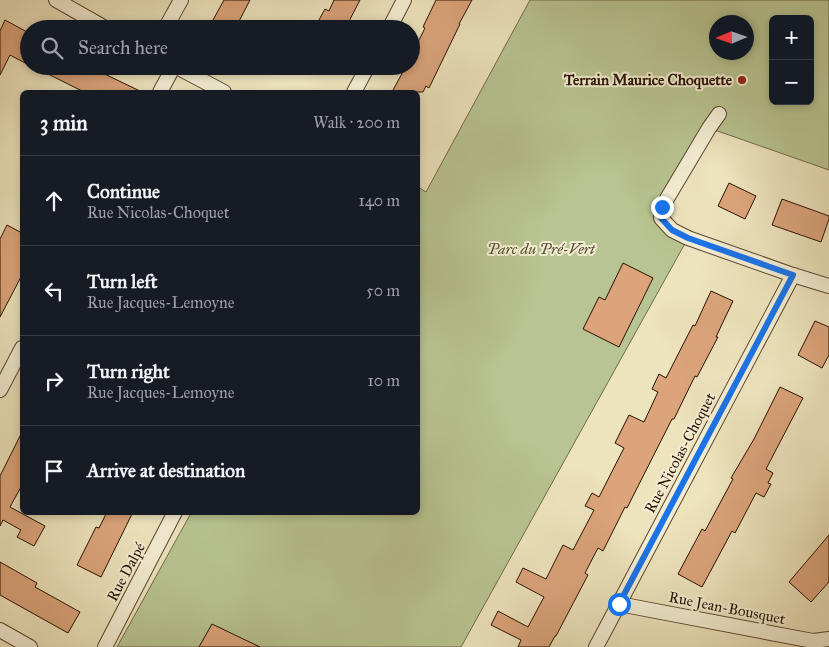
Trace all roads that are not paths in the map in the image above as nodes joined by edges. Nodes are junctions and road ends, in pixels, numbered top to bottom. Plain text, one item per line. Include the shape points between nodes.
1 (56, 0) edge
2 (181, 0) edge
3 (404, 0) edge
4 (91, 20) edge
5 (170, 20) edge
6 (394, 20) edge
7 (169, 75) edge
8 (191, 75) edge
9 (363, 75) edge
10 (161, 90) edge
11 (220, 90) edge
12 (355, 90) edge
13 (719, 114) dead end
14 (793, 275) junction
15 (829, 286) edge
16 (20, 352) edge
17 (0, 390) edge
18 (173, 515) edge
19 (619, 604) junction
20 (0, 630) edge
21 (829, 639) edge
22 (30, 647) edge
23 (105, 647) edge
24 (596, 647) edge

1 - 4 street
2 - 5 street
3 - 6 street
7 - 10 street
8 - 11 street
9 - 12 street
13 - 14 street via 662,207 661,218 672,230 688,238
14 - 15 street
14 - 19 street, Rue Nicolas-Choquet
16 - 17 street
18 - 23 street, Rue Dalpé
19 - 21 street, Rue Jean-Bousquet via 813,641
19 - 24 street, Rue Nicolas-Choquet
20 - 22 street

